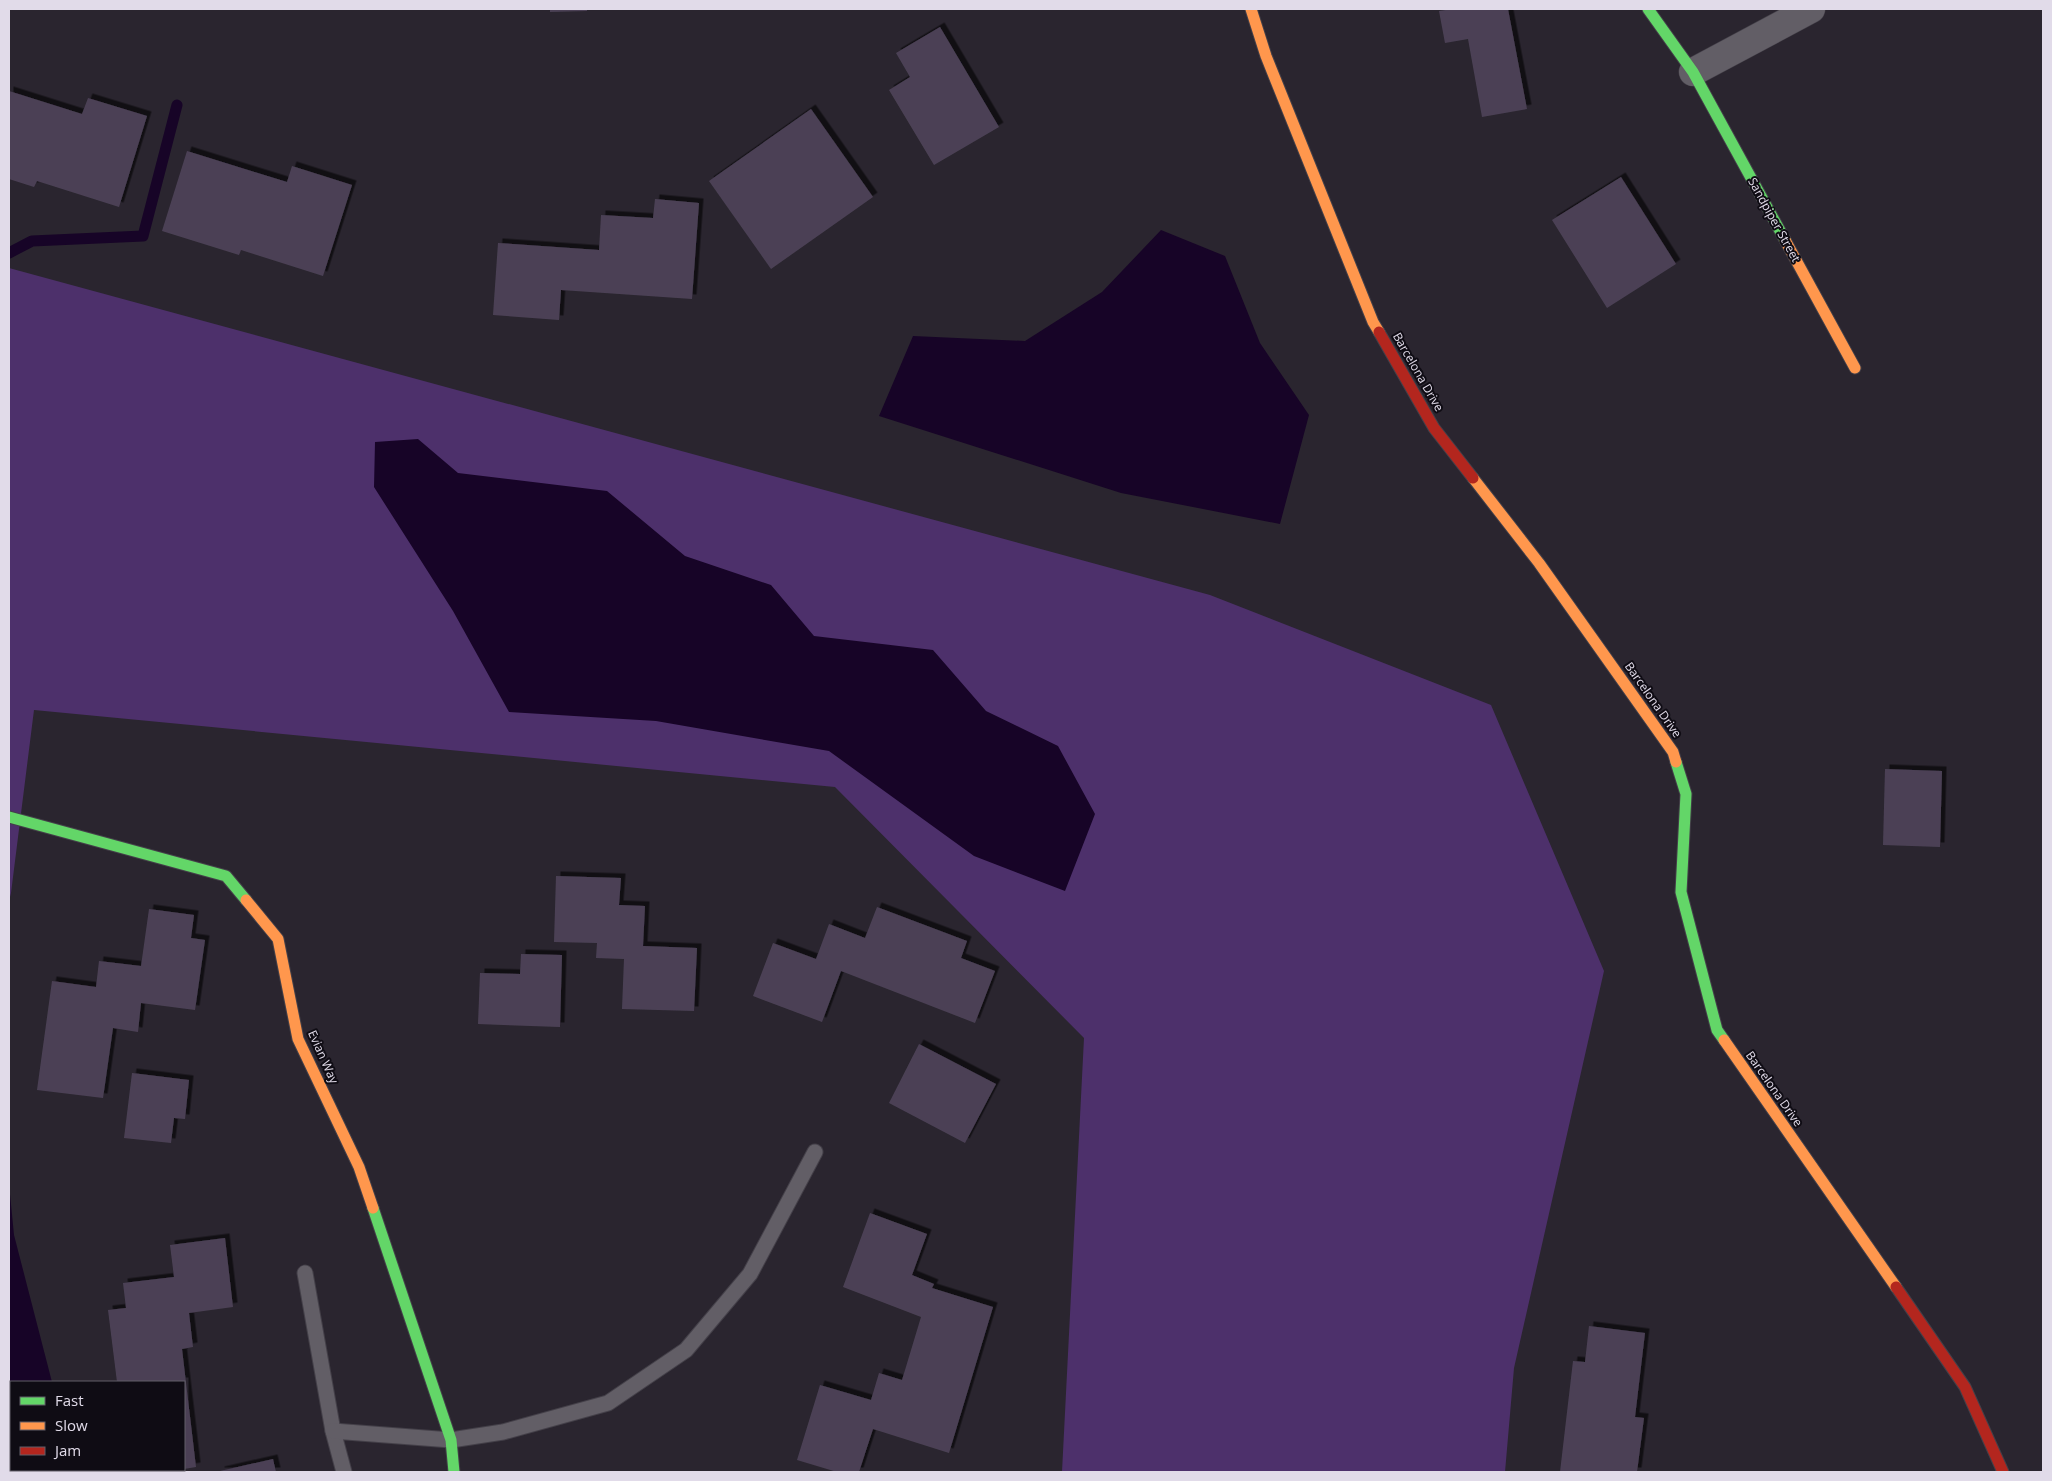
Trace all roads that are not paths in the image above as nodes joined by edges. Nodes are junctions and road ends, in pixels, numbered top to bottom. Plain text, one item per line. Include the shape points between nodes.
1 (1251, 9) edge
2 (1648, 9) edge
3 (1811, 9) edge
4 (1693, 72) junction
5 (1855, 368) dead end
6 (9, 817) edge
7 (815, 1152) dead end
8 (305, 1274) dead end
9 (334, 1431) junction
10 (451, 1440) junction
11 (344, 1472) edge
12 (454, 1472) edge
13 (2003, 1472) edge

1 - 13 street, Barcelona Drive via 1266,56 1373,322 1434,428 1539,563 1673,752 1686,794 1681,892 1717,1030 1965,1387
2 - 4 street, Sandpiper Street
3 - 4 street
4 - 5 street, Sandpiper Street
6 - 10 street, Evian Way via 226,876 278,939 298,1039 359,1167
7 - 10 lane via 750,1274 686,1350 608,1403 503,1432
8 - 9 lane
9 - 10 lane
9 - 11 lane
10 - 12 street, Evian Way

